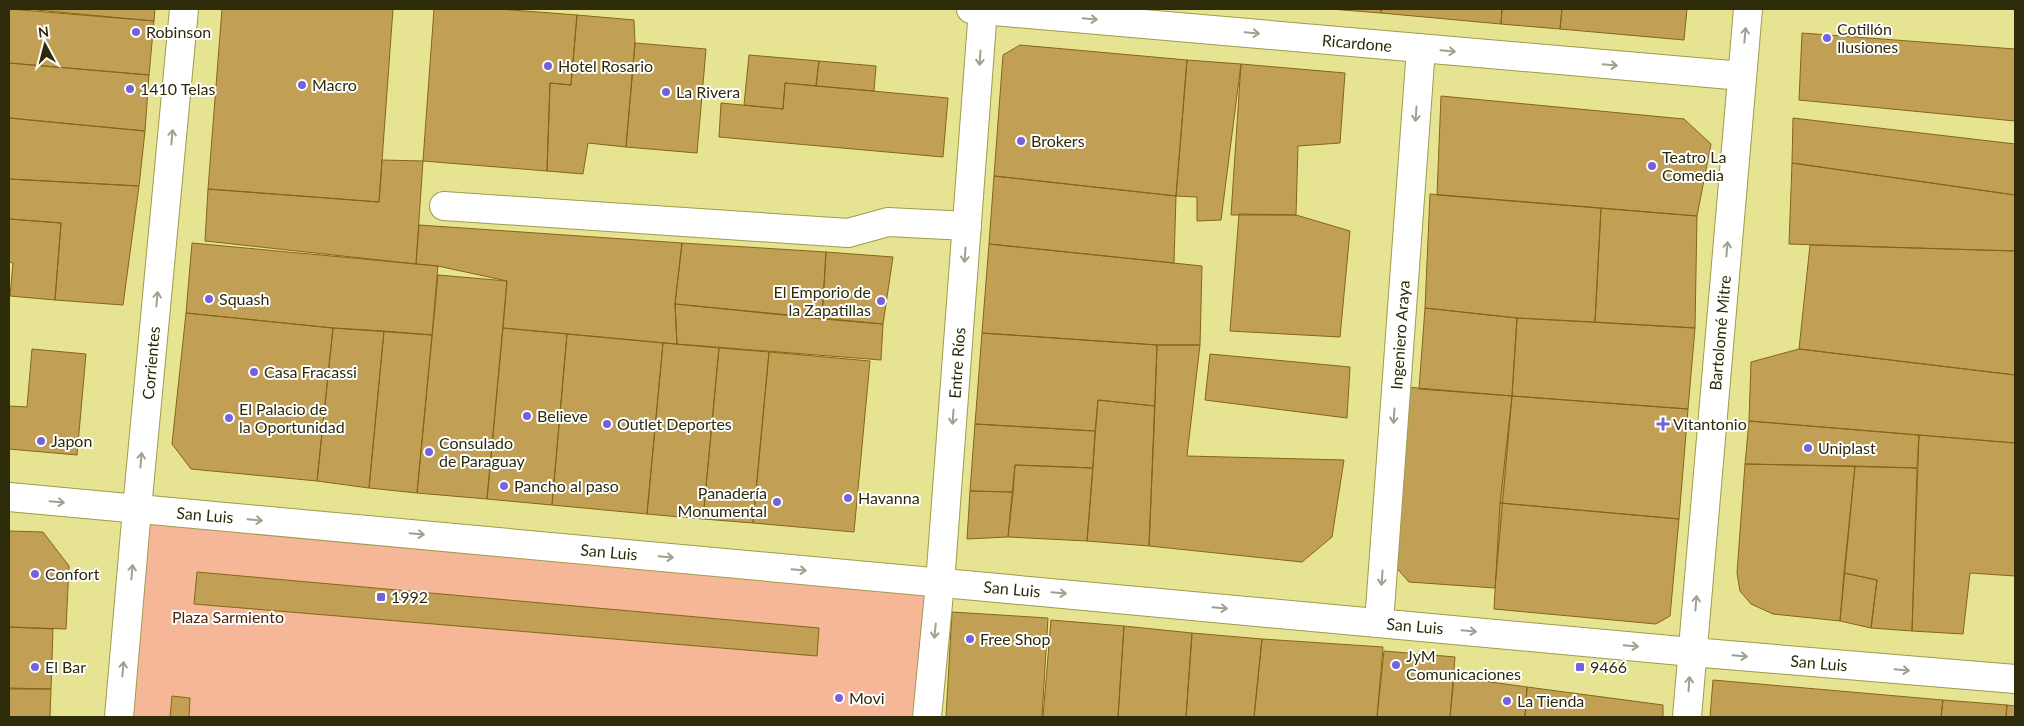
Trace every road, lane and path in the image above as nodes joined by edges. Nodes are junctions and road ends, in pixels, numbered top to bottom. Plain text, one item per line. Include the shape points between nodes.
1 (184, 9) edge
2 (979, 9) edge
3 (1748, 9) edge
4 (1421, 48) junction
5 (1742, 76) junction
6 (444, 206) dead end
7 (967, 226) junction
8 (9, 497) edge
9 (137, 509) junction
10 (940, 583) junction
11 (1379, 622) junction
12 (1692, 652) junction
13 (2015, 679) edge
14 (120, 717) edge
15 (927, 717) edge
16 (1687, 717) edge

9 -> 1 street, Corrientes
2 -> 4 street, Ricardone
2 -> 7 street, Entre Ríos
5 -> 3 street, Bartolomé Mitre
4 -> 5 street, Ricardone
4 -> 11 street, Ingeniero Araya
12 -> 5 street, Bartolomé Mitre
6 - 7 street via 848,233 888,222
7 -> 10 street, Entre Ríos
8 -> 9 street, San Luis
9 -> 10 street, San Luis
14 -> 9 street, Corrientes
10 -> 11 street, San Luis
10 -> 15 street, Entre Ríos
11 -> 12 street, San Luis
12 -> 13 street, San Luis
16 -> 12 street, Bartolomé Mitre

